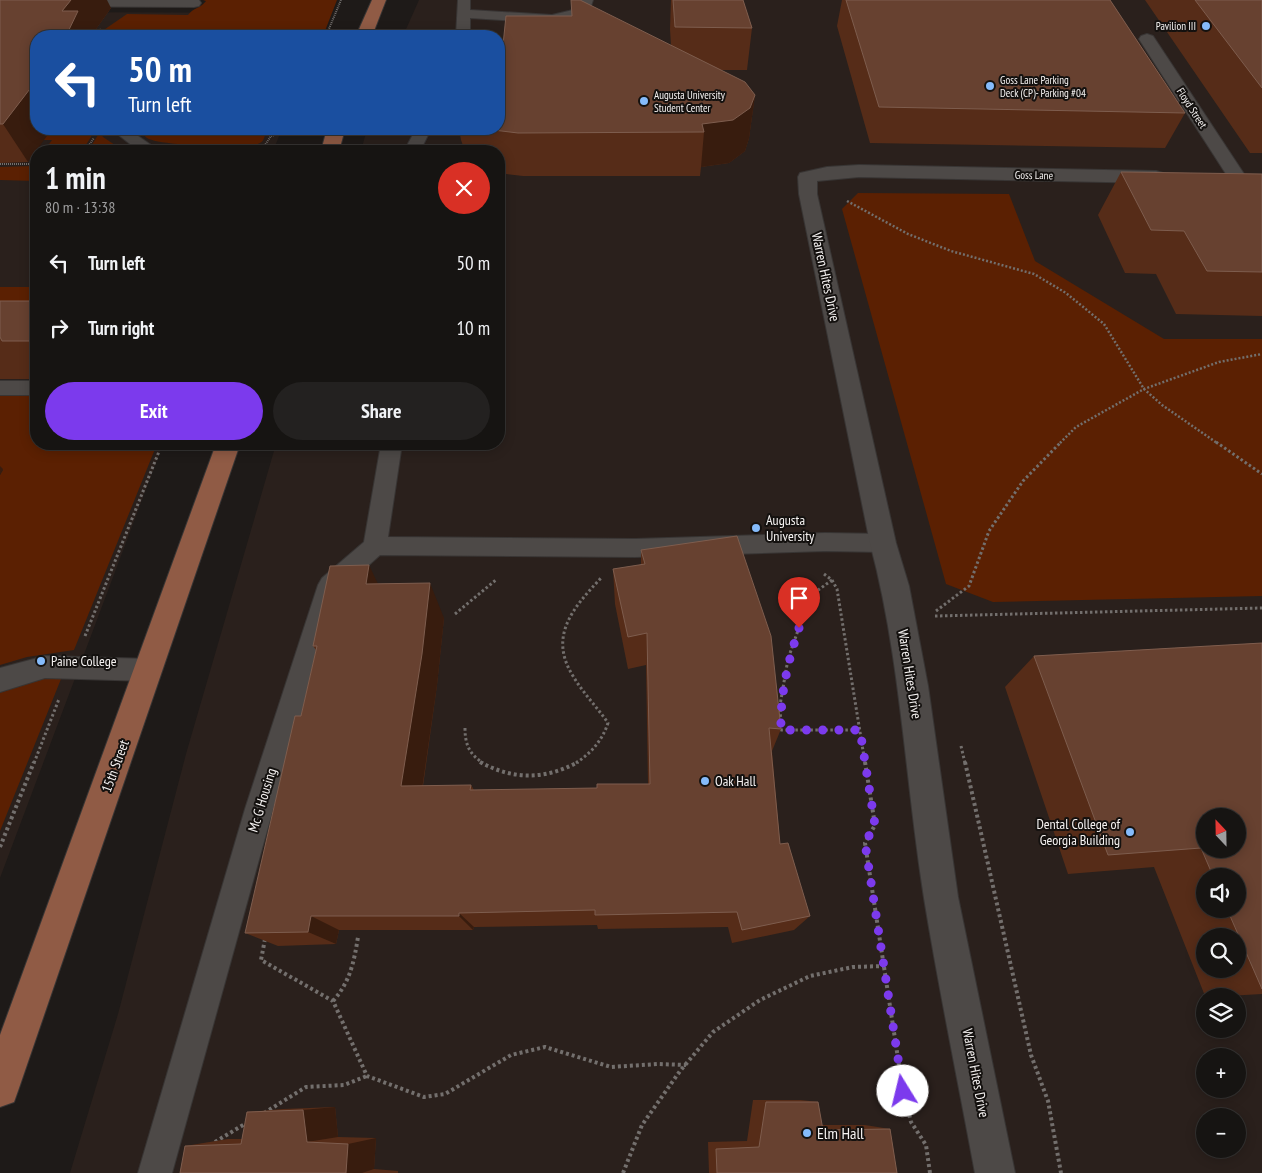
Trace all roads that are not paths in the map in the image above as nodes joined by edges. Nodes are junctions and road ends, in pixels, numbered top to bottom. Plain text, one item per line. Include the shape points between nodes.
1 (379, 0) edge
2 (464, 0) edge
3 (588, 0) edge
4 (0, 2) edge
5 (194, 4) dead end
6 (463, 14) junction
7 (366, 30) edge
8 (463, 30) edge
9 (1147, 39) dead end
10 (127, 135) edge
11 (141, 145) edge
12 (807, 177) joint
13 (1178, 177) edge
14 (1218, 177) edge
15 (0, 388) edge
16 (30, 388) edge
17 (226, 450) edge
18 (390, 450) edge
19 (883, 543) junction
20 (375, 546) junction
21 (149, 670) junction
22 (0, 680) edge
23 (0, 1088) edge
24 (155, 1173) edge
25 (995, 1173) edge

1 - 7 main road
2 - 6 lane
3 - 6 lane via 583,12 552,19
4 - 5 street
6 - 8 lane
9 - 14 street, Floyd Street via 1246,177
10 - 11 lane
12 - 13 street, Goss Lane via 859,171
12 - 19 street, Warren Hites Drive
15 - 16 lane
17 - 21 main road, 15th Street
18 - 20 lane
19 - 20 lane via 635,548
19 - 25 street, Warren Hites Drive via 895,586 913,686 941,897
20 - 24 lane, Mc G Housing via 330,584 259,808
21 - 22 lane via 45,667
21 - 23 main road, 15th Street

